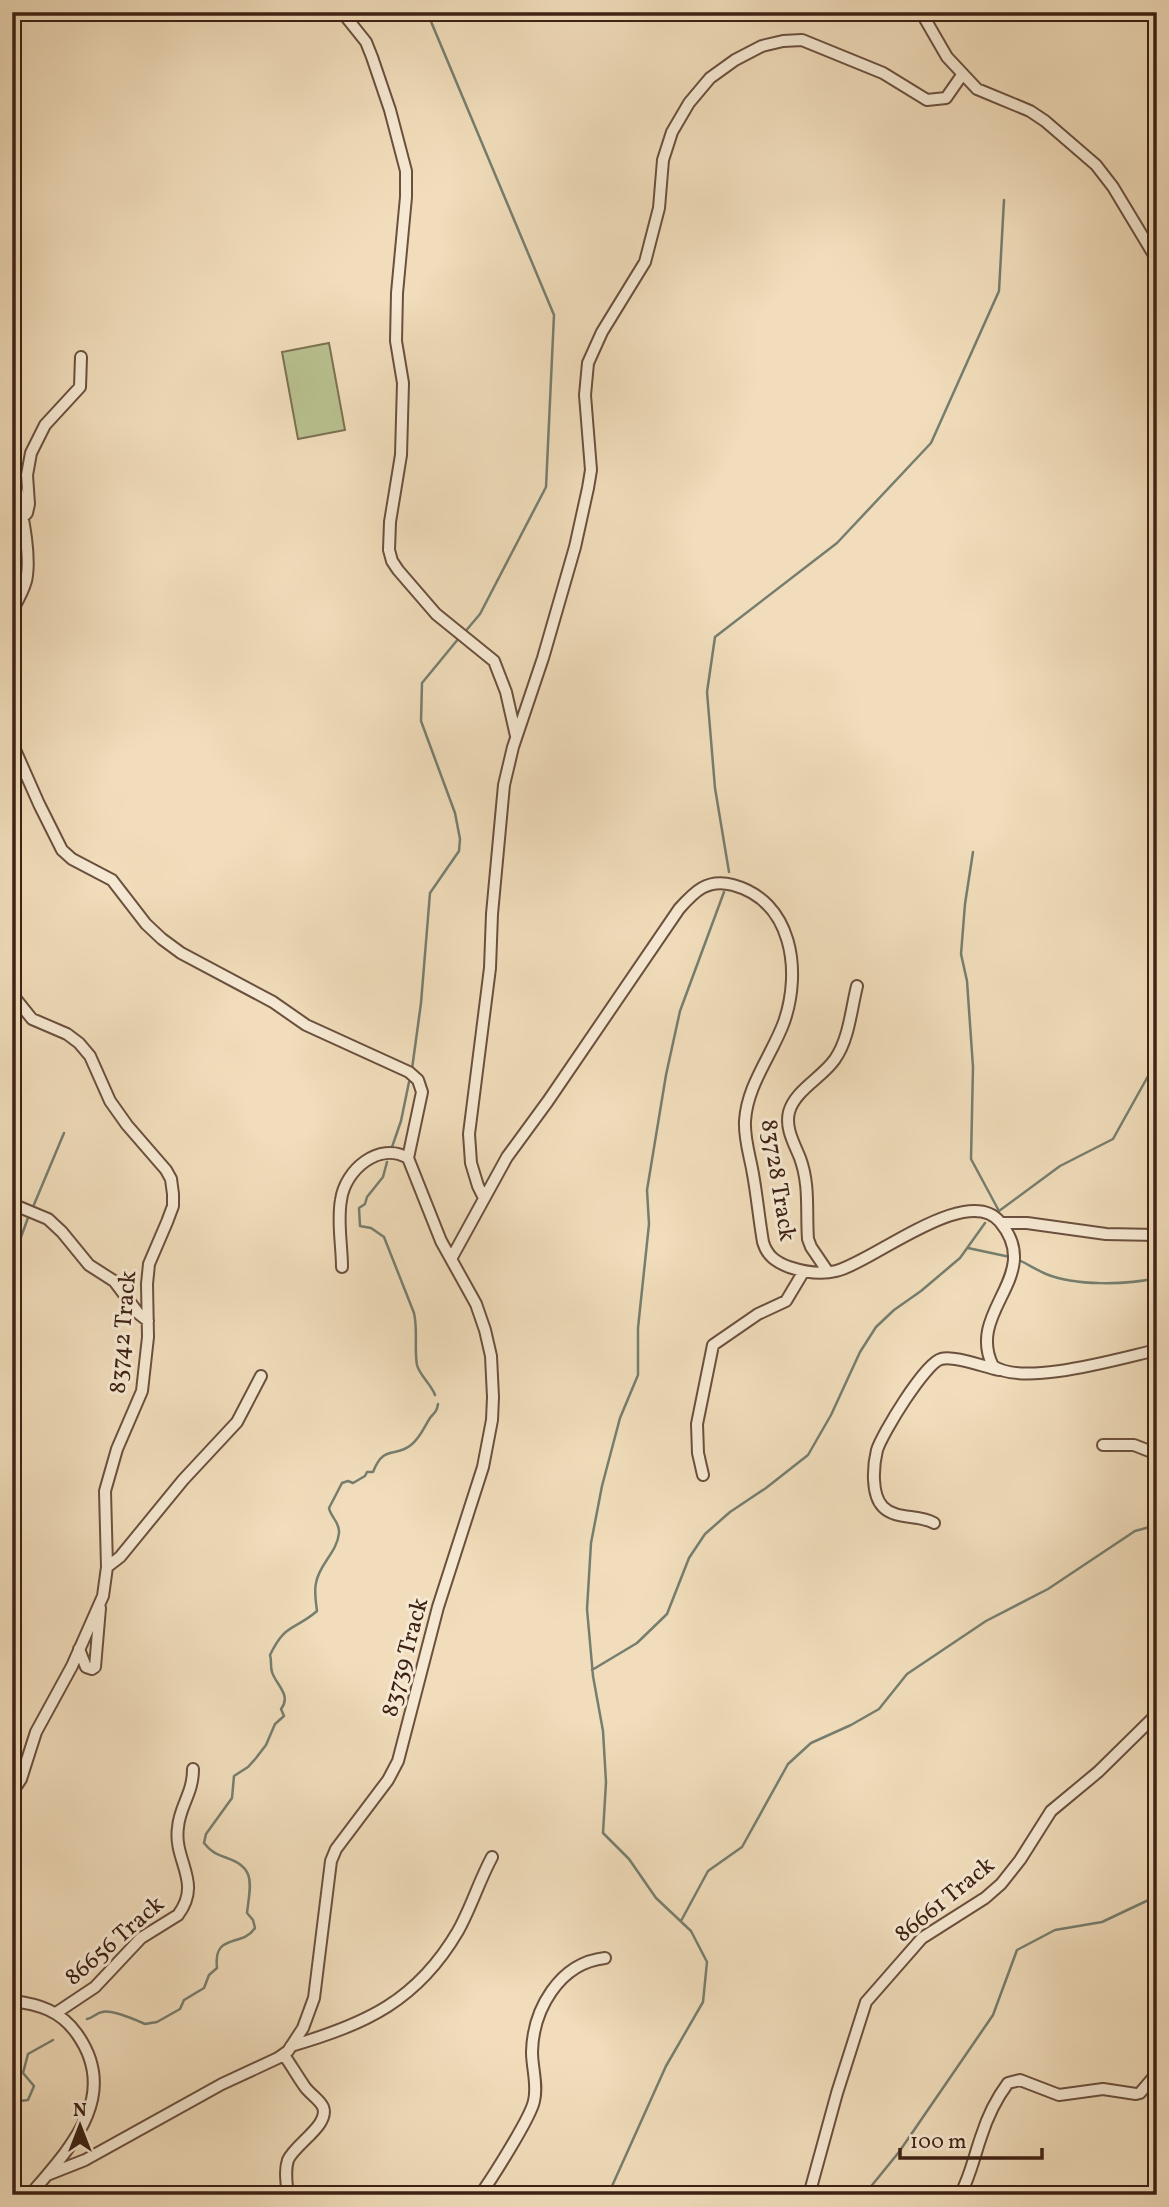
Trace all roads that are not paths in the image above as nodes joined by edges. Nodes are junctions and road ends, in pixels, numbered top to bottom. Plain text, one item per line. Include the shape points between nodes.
1 (342, 12) edge
2 (921, 12) edge
3 (962, 75) junction
4 (1157, 260) edge
5 (81, 357) dead end
6 (12, 461) edge
7 (12, 500) edge
8 (22, 515) junction
9 (12, 611) edge
10 (517, 737) junction
11 (12, 743) edge
12 (857, 986) dead end
13 (12, 993) edge
14 (408, 1158) junction
15 (484, 1198) junction
16 (12, 1204) edge
17 (1002, 1223) junction
18 (1157, 1234) edge
19 (451, 1259) junction
20 (342, 1267) dead end
21 (804, 1271) junction
22 (828, 1272) junction
23 (148, 1321) junction
24 (1157, 1350) edge
25 (999, 1370) junction
26 (261, 1376) dead end
27 (1103, 1445) dead end
28 (1157, 1454) edge
29 (703, 1475) dead end
30 (933, 1523) dead end
31 (107, 1567) junction
32 (100, 1605) junction
33 (79, 1649) junction
34 (1157, 1714) edge
35 (192, 1769) dead end
36 (13, 1789) edge
37 (12, 1802) edge
38 (492, 1857) dead end
39 (605, 1958) dead end
40 (12, 2001) edge
41 (56, 2013) junction
42 (288, 2050) junction
43 (1157, 2073) edge
44 (47, 2175) junction
45 (287, 2187) dead end
46 (30, 2195) edge
47 (480, 2195) edge
48 (809, 2195) edge
49 (960, 2195) edge

1 - 10 street via 366,41 406,171 396,317 403,383 401,455 388,550 398,570 436,614 494,661
2 - 3 street
3 - 4 street via 977,89 1045,121 1096,165
3 - 10 street via 946,98 927,100 883,74 793,40 762,46 735,60 710,78 689,103 663,160 659,208 645,262 590,355 585,395 591,470 588,488 575,547
5 - 8 street via 79,387 45,425 31,453 29,504
6 - 8 street
7 - 8 street
8 - 9 street via 26,580
10 - 15 street via 501,805 490,968 469,1134 471,1163
11 - 14 street via 62,850 111,880 162,939 306,1025 418,1080 422,1092
12 - 22 street via 835,1059 799,1095 788,1115 808,1188 808,1239
13 - 23 street, 83742 Track via 32,1019 79,1043 90,1056 110,1101 171,1179 173,1206 149,1264
14 - 19 street, 83739 Track
14 - 20 street via 380,1153 351,1175 341,1198
15 - 19 street, 83728 Track
15 - 21 street, 83728 Track via 527,1128 679,909 704,885 728,884 753,893 775,911 788,942 788,1006 750,1099 745,1131 765,1249 775,1260
16 - 23 street via 48,1219 62,1231 89,1265 114,1281
17 - 18 street, 83728 Track via 1106,1234
17 - 22 street, 83728 Track via 984,1211 961,1212 927,1224 858,1263
17 - 25 street via 1016,1261 987,1335 989,1358
19 - 42 street, 83739 Track via 476,1304 491,1356 488,1444 438,1607 398,1761 331,1861 317,1987 310,2013
21 - 22 street, 83728 Track
21 - 29 street via 786,1301 713,1345 697,1424
23 - 31 street, 83742 Track via 142,1391 105,1491
24 - 25 street via 1073,1370
25 - 30 street via 954,1359 938,1360 909,1393 880,1443 875,1483 880,1504 890,1513
26 - 31 street via 237,1422
27 - 28 street via 1133,1445
31 - 32 street, 83742 Track
32 - 33 street, 83742 Track
32 - 33 street via 95,1667 86,1667
33 - 36 street, 83742 Track via 36,1732 21,1779
34 - 48 street, 86661 Track via 1051,1811 1020,1860 993,1891 922,1938 866,2002
35 - 41 street, 86656 Track via 191,1790 177,1831 190,1885 182,1910 141,1938 89,1992
36 - 37 street, 83742 Track
38 - 42 street via 460,1928 426,1975 395,2004
39 - 47 street via 580,1964 545,2000 533,2039 534,2104
40 - 41 street
41 - 44 street via 72,2026 88,2051 95,2087 83,2127
42 - 44 street via 85,2160
42 - 45 street via 324,2113 320,2125 289,2159
43 - 49 street via 1136,2094 1102,2089 1059,2095 1020,2080 1008,2083 982,2134
44 - 46 street

